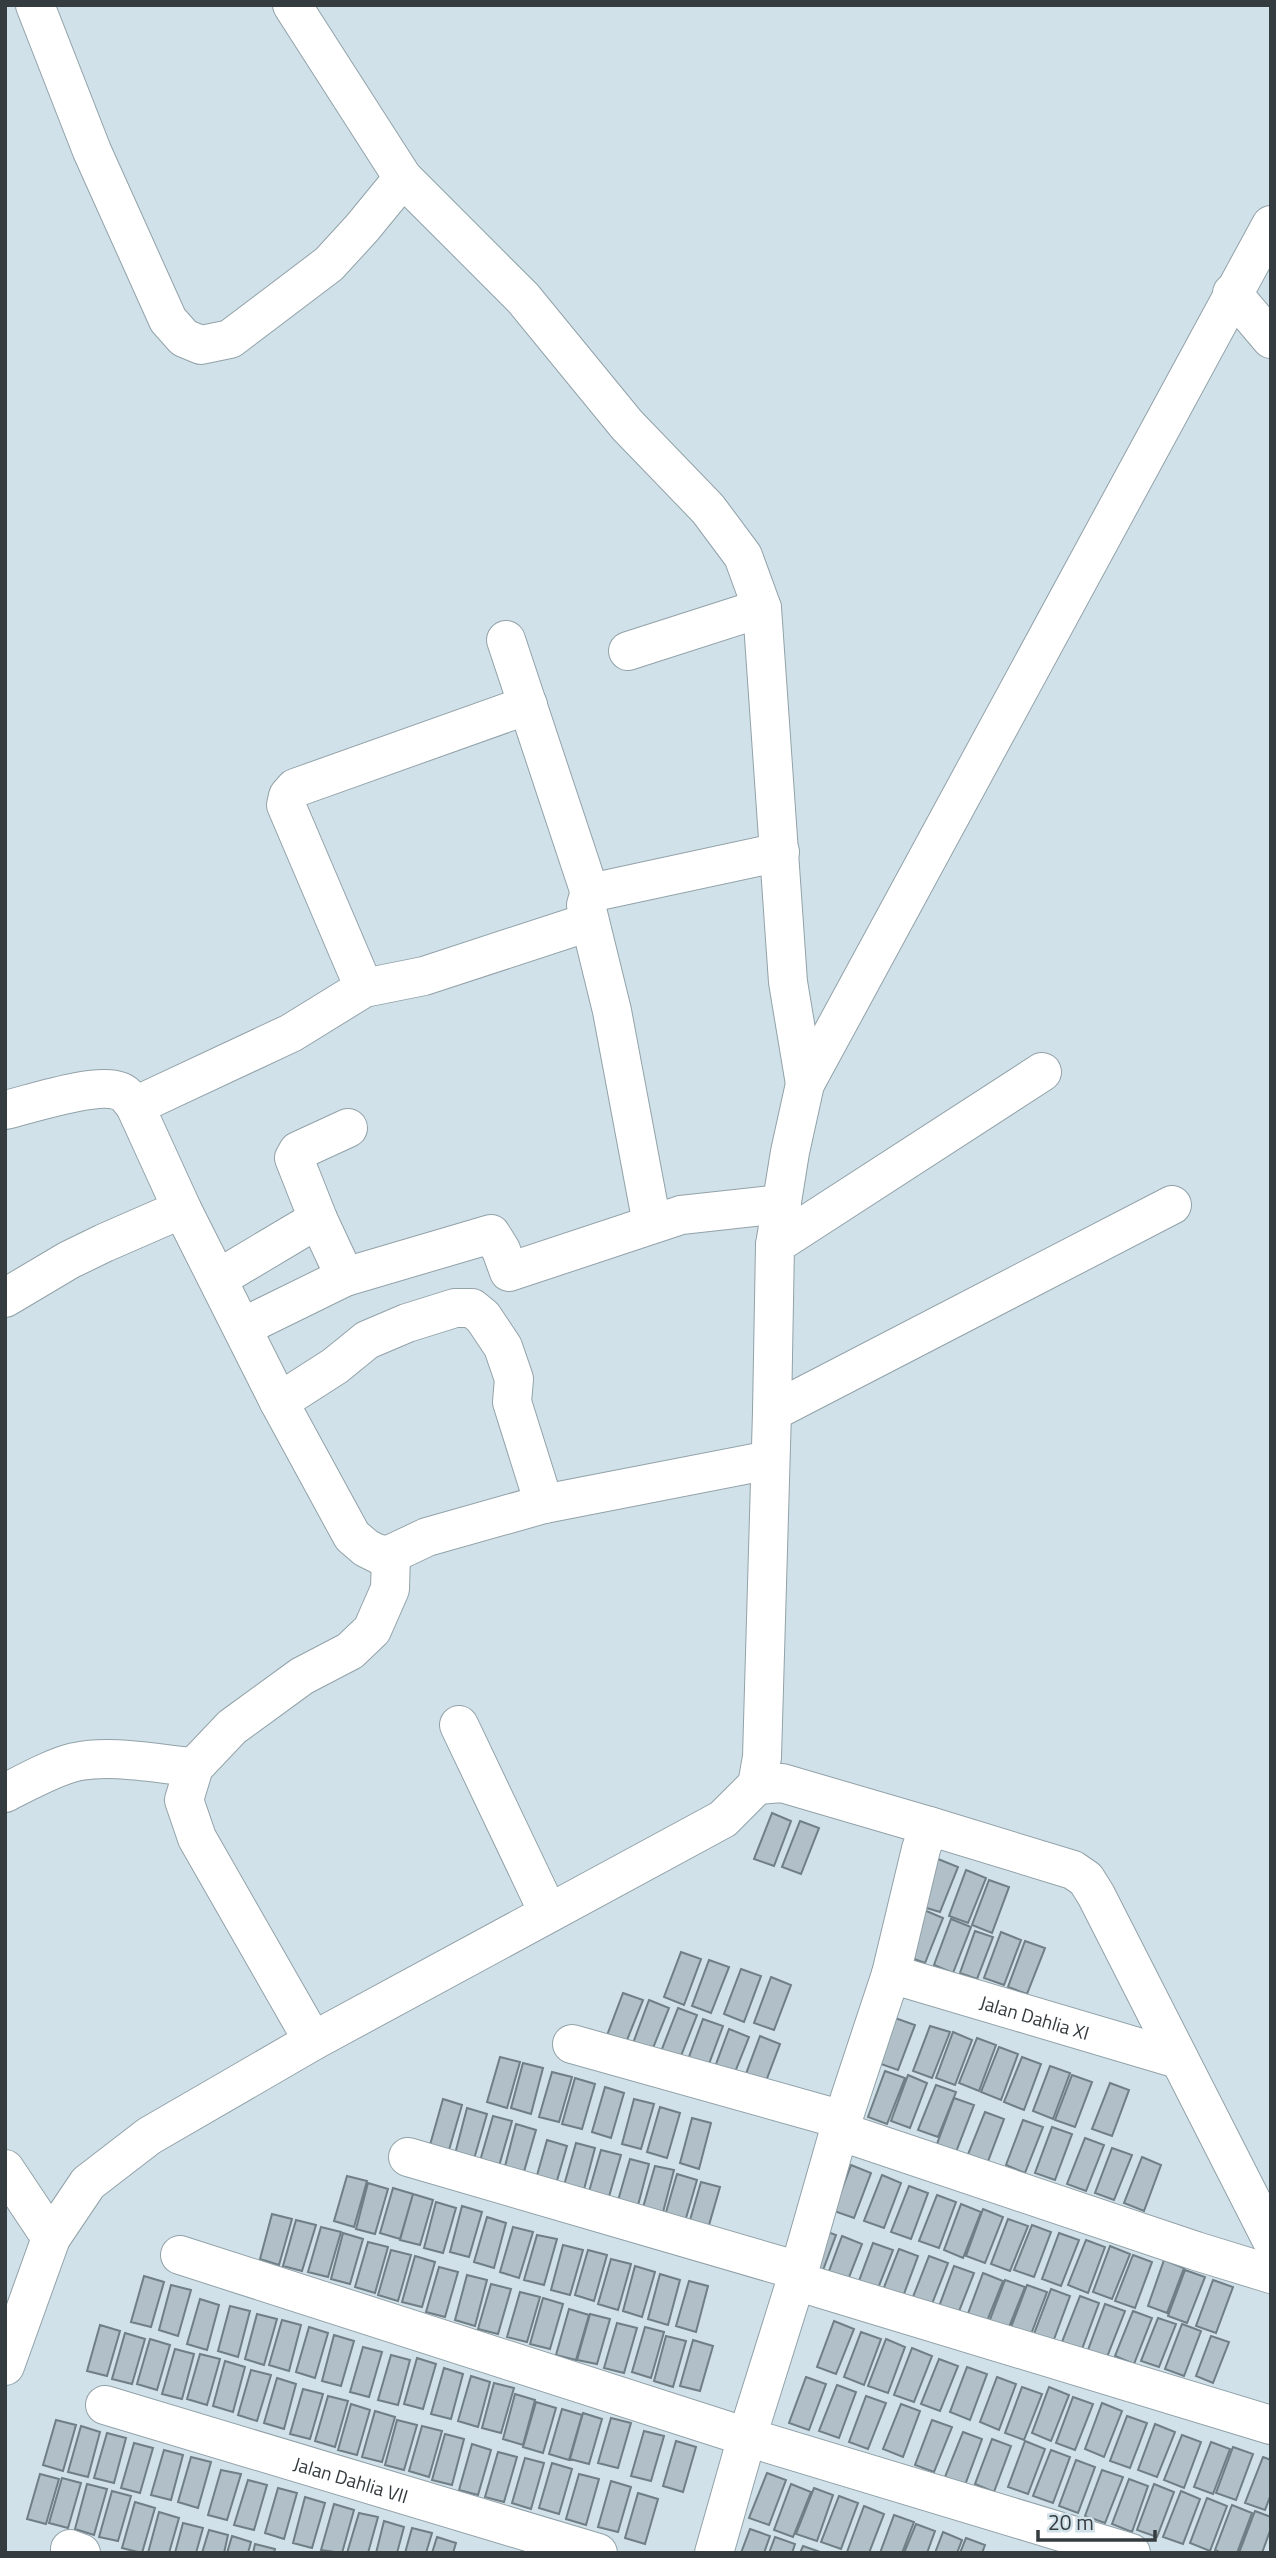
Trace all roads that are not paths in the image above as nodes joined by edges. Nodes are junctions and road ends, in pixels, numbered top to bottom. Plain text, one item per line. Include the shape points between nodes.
1 (35, 5) edge
2 (292, 5) edge
3 (403, 178) junction
4 (1271, 225) edge
5 (1232, 293) junction
6 (1271, 339) edge
7 (762, 608) junction
8 (506, 639) dead end
9 (628, 652) dead end
10 (528, 705) junction
11 (780, 852) junction
12 (590, 907) junction
13 (364, 988) junction
14 (1042, 1072) dead end
15 (805, 1084) junction
16 (135, 1106) junction
17 (5, 1110) edge
18 (348, 1128) dead end
19 (782, 1204) junction
20 (1172, 1205) dead end
21 (182, 1209) junction
22 (318, 1219) junction
23 (652, 1224) junction
24 (775, 1245) junction
25 (345, 1277) junction
26 (219, 1278) junction
27 (5, 1298) edge
28 (243, 1327) junction
29 (279, 1402) junction
30 (772, 1412) junction
31 (770, 1460) junction
32 (544, 1504) junction
33 (391, 1554) junction
34 (459, 1725) dead end
35 (194, 1767) junction
36 (781, 1786) junction
37 (5, 1793) edge
38 (929, 1826) junction
39 (548, 1912) junction
40 (891, 1974) junction
41 (313, 2041) junction
42 (572, 2044) dead end
43 (1178, 2059) junction
44 (841, 2126) junction
45 (408, 2157) dead end
46 (5, 2169) edge
47 (51, 2238) junction
48 (1271, 2238) edge
49 (180, 2255) dead end
50 (1271, 2274) edge
51 (798, 2276) junction
52 (5, 2366) edge
53 (105, 2405) dead end
54 (1271, 2425) edge
55 (747, 2437) junction
56 (598, 2553) edge
57 (714, 2553) edge
58 (1131, 2553) edge

1 - 3 street via 168,320 184,338 201,345 230,339 329,264
2 - 3 street
3 - 7 street via 523,298 626,425 708,509 743,556
4 - 5 street
5 - 6 street
5 - 15 street
7 - 9 street
7 - 11 street
8 - 10 street
10 - 12 street
10 - 13 street via 295,788 288,796 286,805
11 - 12 street
11 - 15 street via 788,982
12 - 13 street via 424,976
12 - 23 street
13 - 16 street via 291,1033
14 - 24 street
15 - 19 street
16 - 17 street via 120,1091 92,1089
16 - 21 street
18 - 22 street via 295,1154
19 - 23 street via 681,1215
19 - 24 street
20 - 30 street
21 - 26 street
21 - 27 street via 104,1242
22 - 25 street
22 - 26 street
23 - 25 street via 509,1272 491,1234
24 - 30 street
25 - 28 street
26 - 28 street
28 - 29 street
29 - 32 street via 366,1340 455,1308 472,1308 503,1347 514,1379 512,1402
29 - 33 street via 352,1536 380,1555
30 - 31 street
31 - 32 street
31 - 36 street via 762,1757
32 - 33 street via 427,1537
33 - 35 street via 390,1589 372,1630 350,1651 302,1676 232,1727
34 - 39 street
35 - 37 street via 98,1759 74,1762
35 - 41 street via 184,1800 197,1838
36 - 38 street
36 - 39 street
38 - 40 street
38 - 43 street via 1073,1870 1086,1879
39 - 41 street
40 - 43 street, Jalan Dahlia XI
40 - 44 street
41 - 47 street via 149,2136 88,2183
42 - 44 street
43 - 48 street
44 - 50 street
44 - 51 street
45 - 51 street
46 - 47 street
47 - 52 street
49 - 55 street
51 - 54 street
51 - 55 street
53 - 56 street, Jalan Dahlia VII
55 - 57 street
55 - 58 street

